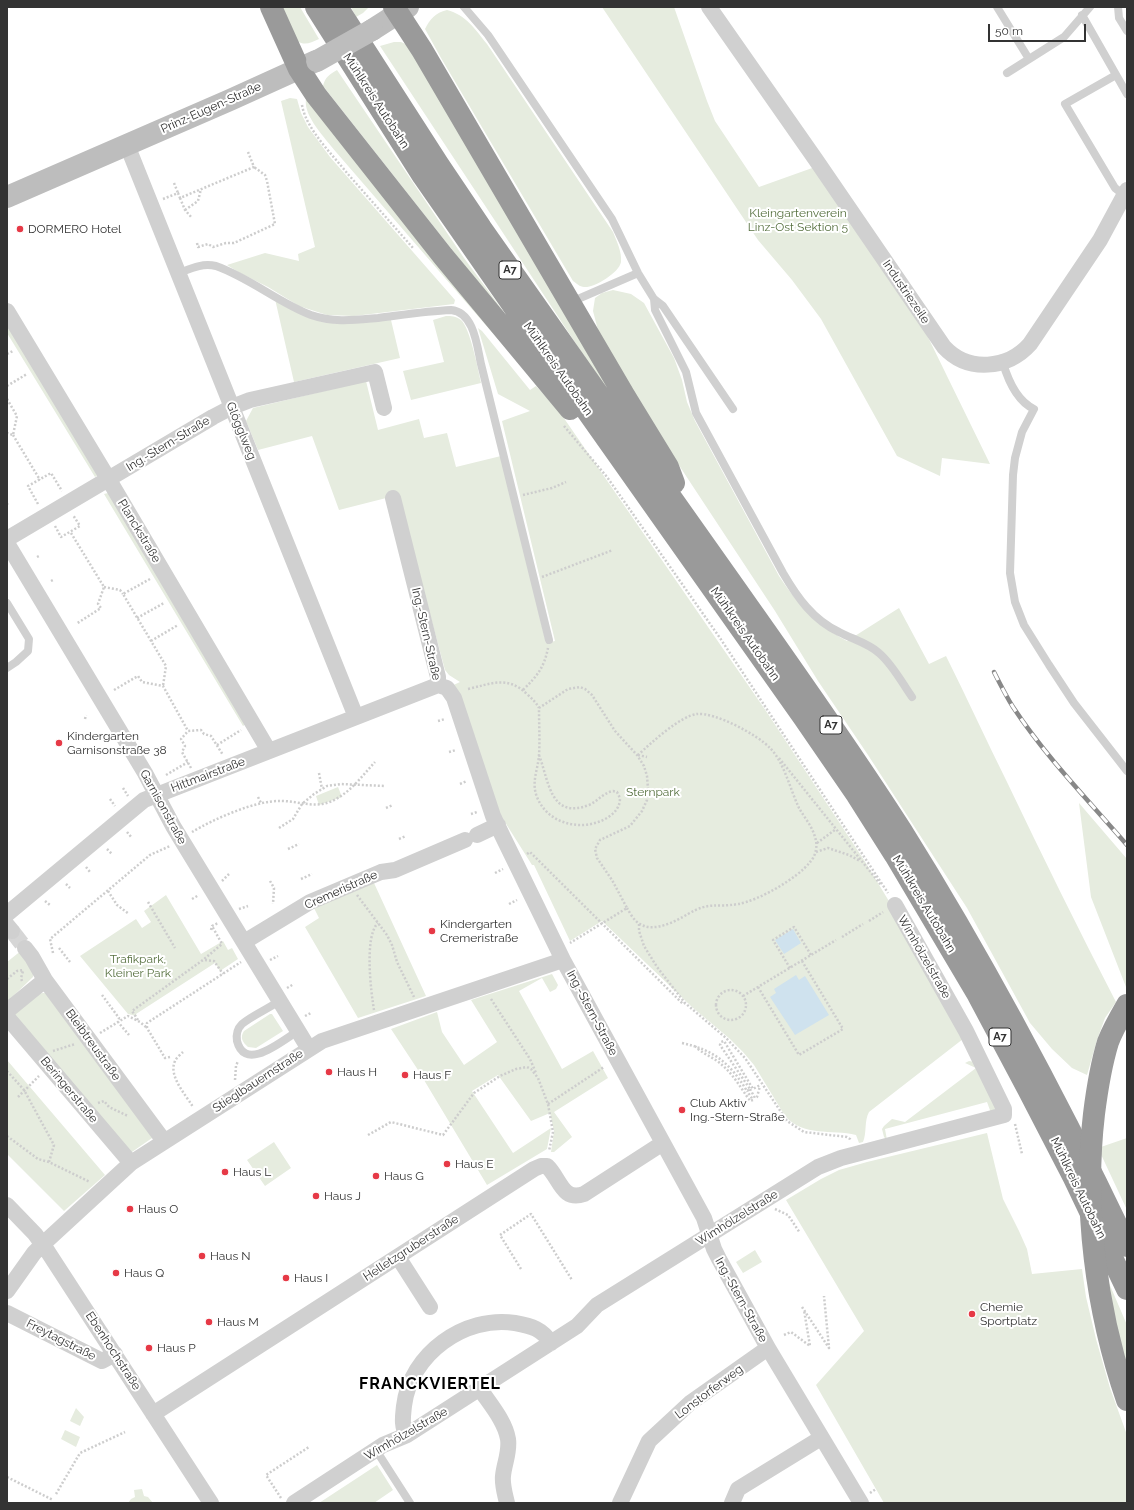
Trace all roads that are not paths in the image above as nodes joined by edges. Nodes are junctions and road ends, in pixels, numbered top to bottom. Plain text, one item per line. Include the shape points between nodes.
1 (271, 7) edge
2 (316, 7) edge
3 (337, 7) edge
4 (464, 7) edge
5 (709, 7) edge
6 (997, 7) edge
7 (1090, 7) edge
8 (1118, 7) edge
9 (400, 9) edge
10 (1082, 15) junction
11 (1127, 31) edge
12 (1029, 59) junction
13 (308, 65) junction
14 (1007, 73) dead end
15 (1116, 75) junction
16 (1127, 94) edge
17 (127, 145) junction
18 (1126, 193) edge
19 (7, 196) edge
20 (179, 273) junction
21 (638, 273) junction
22 (654, 299) junction
23 (570, 302) junction
24 (7, 311) edge
25 (1003, 363) junction
26 (232, 407) junction
27 (384, 408) dead end
28 (733, 409) dead end
29 (616, 452) junction
30 (109, 480) junction
31 (393, 498) dead end
32 (692, 526) junction
33 (7, 539) edge
34 (7, 543) edge
35 (7, 603) edge
36 (549, 640) road end
37 (7, 668) edge
38 (438, 686) junction
39 (912, 698) dead end
40 (356, 717) junction
41 (269, 751) junction
42 (1127, 771) edge
43 (156, 795) junction
44 (498, 825) junction
45 (895, 905) dead end
46 (7, 914) edge
47 (244, 942) junction
48 (25, 948) tunnel mouth
49 (563, 960) junction
50 (45, 980) junction
51 (279, 1001) junction
52 (1127, 1004) edge
53 (7, 1011) edge
54 (7, 1017) edge
55 (298, 1031) junction
56 (309, 1049) junction
57 (164, 1142) junction
58 (663, 1143) junction
59 (131, 1162) junction
60 (9, 1211) edge
61 (710, 1235) junction
62 (43, 1244) junction
63 (1127, 1246) edge
64 (398, 1257) junction
65 (1127, 1289) edge
66 (7, 1291) edge
67 (430, 1307) dead end
68 (7, 1313) edge
69 (551, 1343) junction
70 (768, 1348) junction
71 (115, 1354) junction
72 (480, 1388) junction
73 (1127, 1400) edge
74 (153, 1414) junction
75 (407, 1435) junction
76 (820, 1438) junction
77 (376, 1450) junction
78 (288, 1500) edge
79 (211, 1503) edge
80 (410, 1503) edge
81 (507, 1503) edge
82 (620, 1503) edge
83 (732, 1503) edge
84 (861, 1503) edge

1 - 13 highway
2 - 29 highway, Mühlkreis Autobahn / A7 via 423,176
3 - 32 highway, Mühlkreis Autobahn / A7 via 438,164 559,340
4 - 21 lane via 488,35 612,219
5 - 25 street, Industriezeile via 944,347 952,355 969,363
6 - 12 lane
7 - 10 lane
8 - 11 lane via 1119,18
9 - 13 main road, Prinz-Eugen-Straße, bridge via 372,30
9 - 23 highway
10 - 12 lane via 1064,37
10 - 15 lane
12 - 14 lane
13 - 17 main road, Prinz-Eugen-Straße
13 - 29 highway via 316,95 370,165 550,386 579,419
15 - 16 lane
15 - 18 lane via 1065,104 1106,175 1115,188
17 - 19 main road, Prinz-Eugen-Straße
17 - 20 street, Glögglweg
18 - 25 street, Industriezeile via 1100,240 1030,344 1019,355
20 - 26 street, Glögglweg
20 - 36 lane via 198,265 216,266 264,289 298,310 332,320 451,310 462,313 475,340
21 - 22 lane
21 - 23 lane
22 - 28 lane via 663,306
22 - 39 lane via 655,310 686,372 696,413 796,595 824,623 880,654
23 - 32 highway via 668,467
24 - 30 street, Planckstraße
25 - 42 lane via 1018,395 1034,409 1020,438 1013,475 1010,573 1015,602 1024,625 1074,703
26 - 27 street, Ing.-Stern-Straße via 250,400 375,372
26 - 30 street, Ing.-Stern-Straße
26 - 40 street, Glögglweg
29 - 65 highway, Mühlkreis Autobahn / A7 via 804,718 895,854 978,995 1028,1088
30 - 33 street, Ing.-Stern-Straße
30 - 41 street, Planckstraße
31 - 38 street, Ing.-Stern-Straße
32 - 63 highway, Mühlkreis Autobahn / A7 via 863,773 936,887 1003,1003
34 - 43 street, Garnisonstraße
35 - 37 lane via 29,639 28,651
38 - 40 street, Hittmairstraße
38 - 44 street, Ing.-Stern-Straße via 446,688 454,698
40 - 41 street, Hittmairstraße
41 - 43 street, Hittmairstraße
43 - 46 street, Hittmairstraße via 137,805
43 - 47 street, Garnisonstraße
44 - 47 street, Cremeristraße via 395,870 381,872 310,902
44 - 49 street, Ing.-Stern-Straße
45 - 61 street, Wimhölzelstraße via 966,1031 1005,1114 995,1119 823,1164
47 - 51 street, Garnisonstraße
48 - 50 street, Bleibtreustraße
49 - 56 street, Stieglbauernstraße via 322,1041
49 - 58 street, Ing.-Stern-Straße
50 - 53 street
50 - 57 street, Bleibtreustraße
51 - 55 street, Garnisonstraße
51 - 55 lane via 237,1031 236,1037 240,1048 248,1055 260,1054
52 - 73 highway, bridge via 1108,1043 1099,1080 1092,1129 1090,1179 1092,1234 1097,1272 1112,1350
54 - 59 street, Beringerstraße
55 - 56 street, Garnisonstraße
56 - 57 street, Stieglbauernstraße
57 - 59 street, Stieglbauernstraße
58 - 61 street, Ing.-Stern-Straße via 704,1218
58 - 64 street, Helletzgruberstraße via 577,1196 570,1196 566,1192 547,1166 534,1169
59 - 62 street, Stieglbauernstraße
60 - 62 street, Ebenhochstraße
61 - 69 street, Wimhölzelstraße via 598,1305 576,1326
61 - 70 street, Ing.-Stern-Straße via 716,1254
62 - 66 street, Stieglbauernstraße
62 - 71 street, Ebenhochstraße
64 - 67 street
64 - 74 street, Helletzgruberstraße
68 - 71 street, Freytagstraße via 102,1361
69 - 72 street, Wimhölzelstraße
69 - 75 street via 545,1333 539,1330 509,1322 484,1323 449,1338 428,1355 413,1376 404,1401 403,1429
70 - 76 street, Ing.-Stern-Straße
70 - 82 street, Lonstorferweg via 690,1403 649,1441
71 - 74 street, Ebenhochstraße
72 - 75 street, Wimhölzelstraße
72 - 81 street via 503,1424 508,1439 503,1476
74 - 79 street, Ebenhochstraße
75 - 77 street, Wimhölzelstraße
76 - 83 street via 738,1489
76 - 84 street, Ing.-Stern-Straße
77 - 78 street, Wimhölzelstraße
77 - 80 lane

